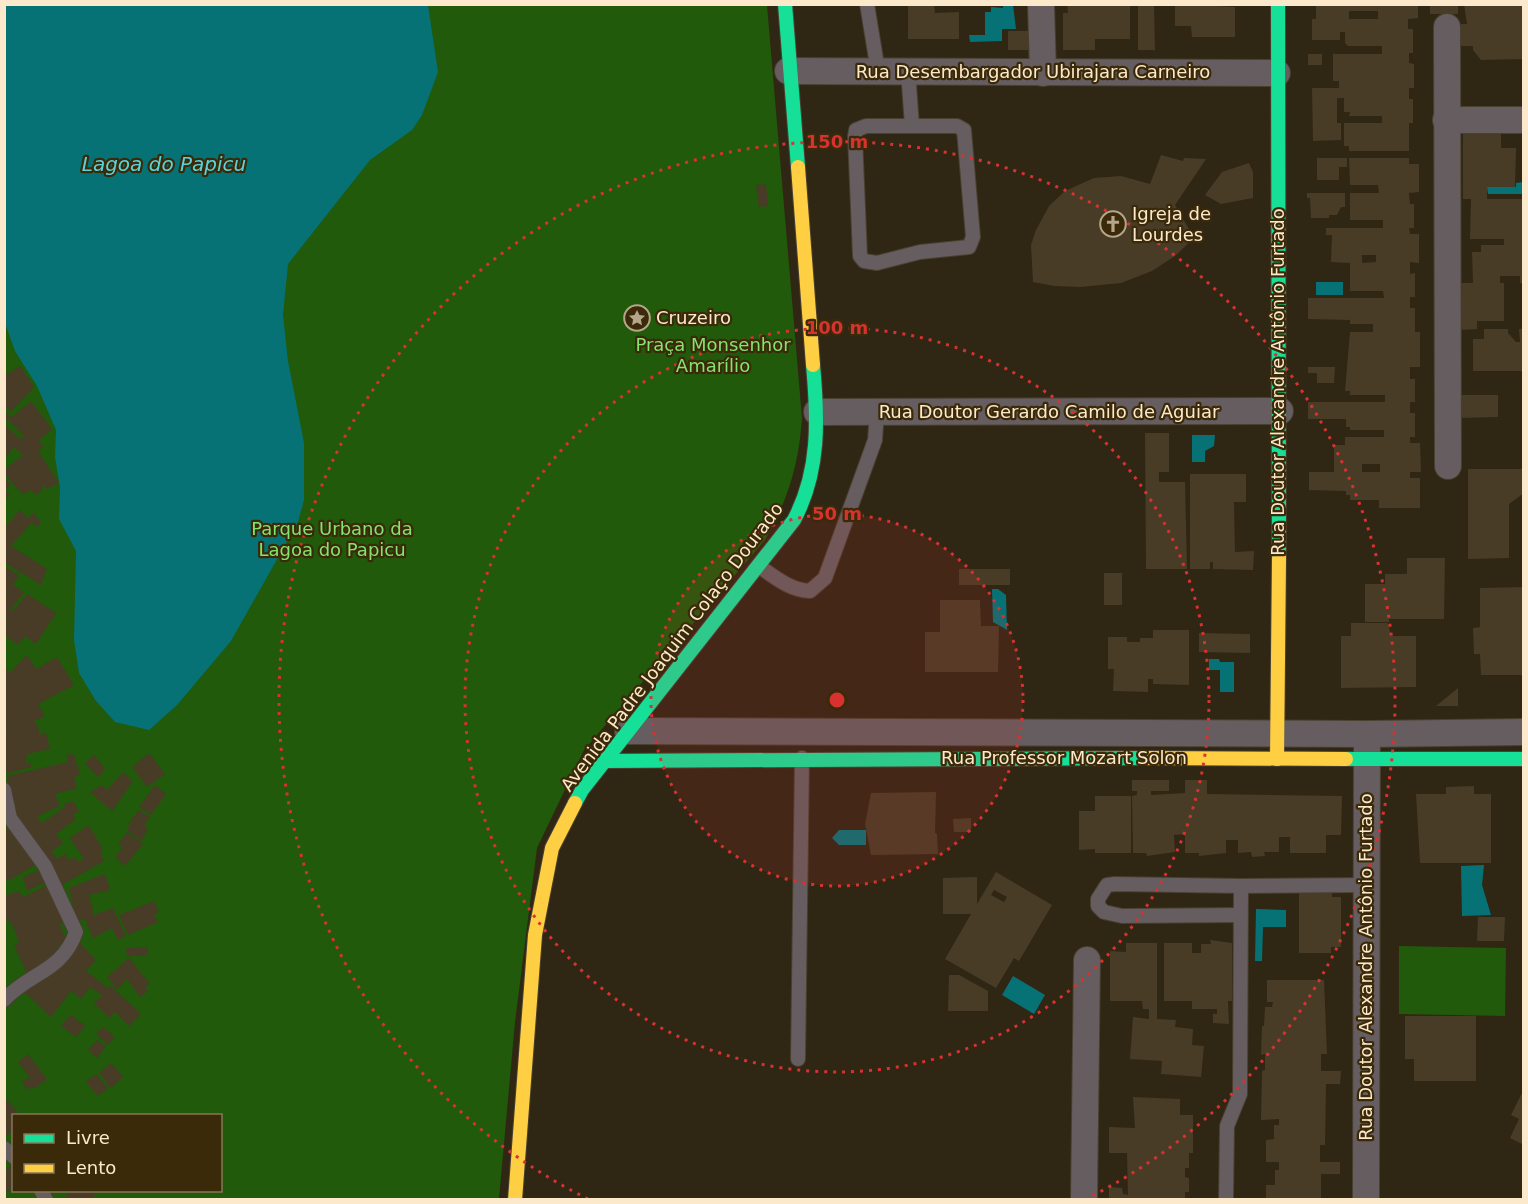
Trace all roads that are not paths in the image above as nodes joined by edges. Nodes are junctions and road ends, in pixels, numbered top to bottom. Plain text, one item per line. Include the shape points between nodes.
1 (785, 4) edge
2 (867, 4) edge
3 (1041, 4) edge
4 (1278, 4) edge
5 (1447, 27) dead end
6 (788, 71) junction
7 (878, 71) junction
8 (908, 71) junction
9 (1043, 73) junction
10 (1277, 73) junction
11 (1446, 120) junction
12 (1524, 120) edge
13 (912, 126) junction
14 (1280, 411) junction
15 (817, 412) junction
16 (877, 412) junction
17 (1448, 465) dead end
18 (760, 567) junction
19 (627, 731) junction
20 (1276, 732) junction
21 (1524, 732) edge
22 (1367, 734) junction
23 (802, 758) junction
24 (1277, 759) junction
25 (1367, 759) junction
26 (1524, 759) edge
27 (604, 761) junction
28 (4, 790) edge
29 (1366, 885) junction
30 (1241, 886) junction
31 (1240, 915) junction
32 (1087, 960) dead end
33 (4, 1000) edge
34 (798, 1059) dead end
35 (515, 1200) edge
36 (1084, 1200) edge
37 (1226, 1200) edge
38 (1366, 1200) edge

1 - 6 street, Avenida Padre Joaquim Colaço Dourado
2 - 7 lane
3 - 9 street
4 - 10 street, Rua Doutor Alexandre Antônio Furtado
5 - 11 street
6 - 7 street, Rua Desembargador Ubirajara Carneiro
6 - 15 street, Avenida Padre Joaquim Colaço Dourado
7 - 8 street, Rua Desembargador Ubirajara Carneiro
8 - 9 street, Rua Desembargador Ubirajara Carneiro
8 - 13 lane
9 - 10 street, Rua Desembargador Ubirajara Carneiro
10 - 14 street, Rua Doutor Alexandre Antônio Furtado
11 - 12 street
11 - 17 street
13 - 13 lane via 866,126 856,130 860,256 869,263 920,252 964,249 972,243 964,130 957,126
14 - 16 street, Rua Doutor Gerardo Camilo de Aguiar
14 - 20 street, Rua Doutor Alexandre Antônio Furtado
15 - 16 street, Rua Doutor Gerardo Camilo de Aguiar
15 - 18 street, Avenida Padre Joaquim Colaço Dourado via 814,459 805,496 794,520
16 - 18 lane via 874,440 825,578 810,591 799,590
18 - 19 street, Avenida Padre Joaquim Colaço Dourado
19 - 20 street, Rua Professor Mozart Solon
19 - 27 street, Avenida Padre Joaquim Colaço Dourado
20 - 22 street, Rua Professor Mozart Solon
20 - 24 street, Rua Doutor Alexandre Antônio Furtado
21 - 22 street, Rua Professor Mozart Solon
22 - 25 street, Rua Doutor Alexandre Antônio Furtado
23 - 24 street, Rua Professor Mozart Solon
23 - 27 street, Rua Professor Mozart Solon
23 - 34 lane
24 - 25 street, Rua Professor Mozart Solon
25 - 26 street, Rua Professor Mozart Solon
25 - 29 street, Rua Doutor Alexandre Antônio Furtado
27 - 35 street, Avenida Padre Joaquim Colaço Dourado via 582,790 556,837 539,905
28 - 33 lane via 10,818 45,866 76,932 58,963
29 - 30 lane
29 - 38 street, Rua Doutor Alexandre Antônio Furtado
30 - 31 lane
30 - 31 lane via 1115,884 1107,885 1098,899 1104,912 1122,916
31 - 37 lane via 1240,1094 1227,1126
32 - 36 street

